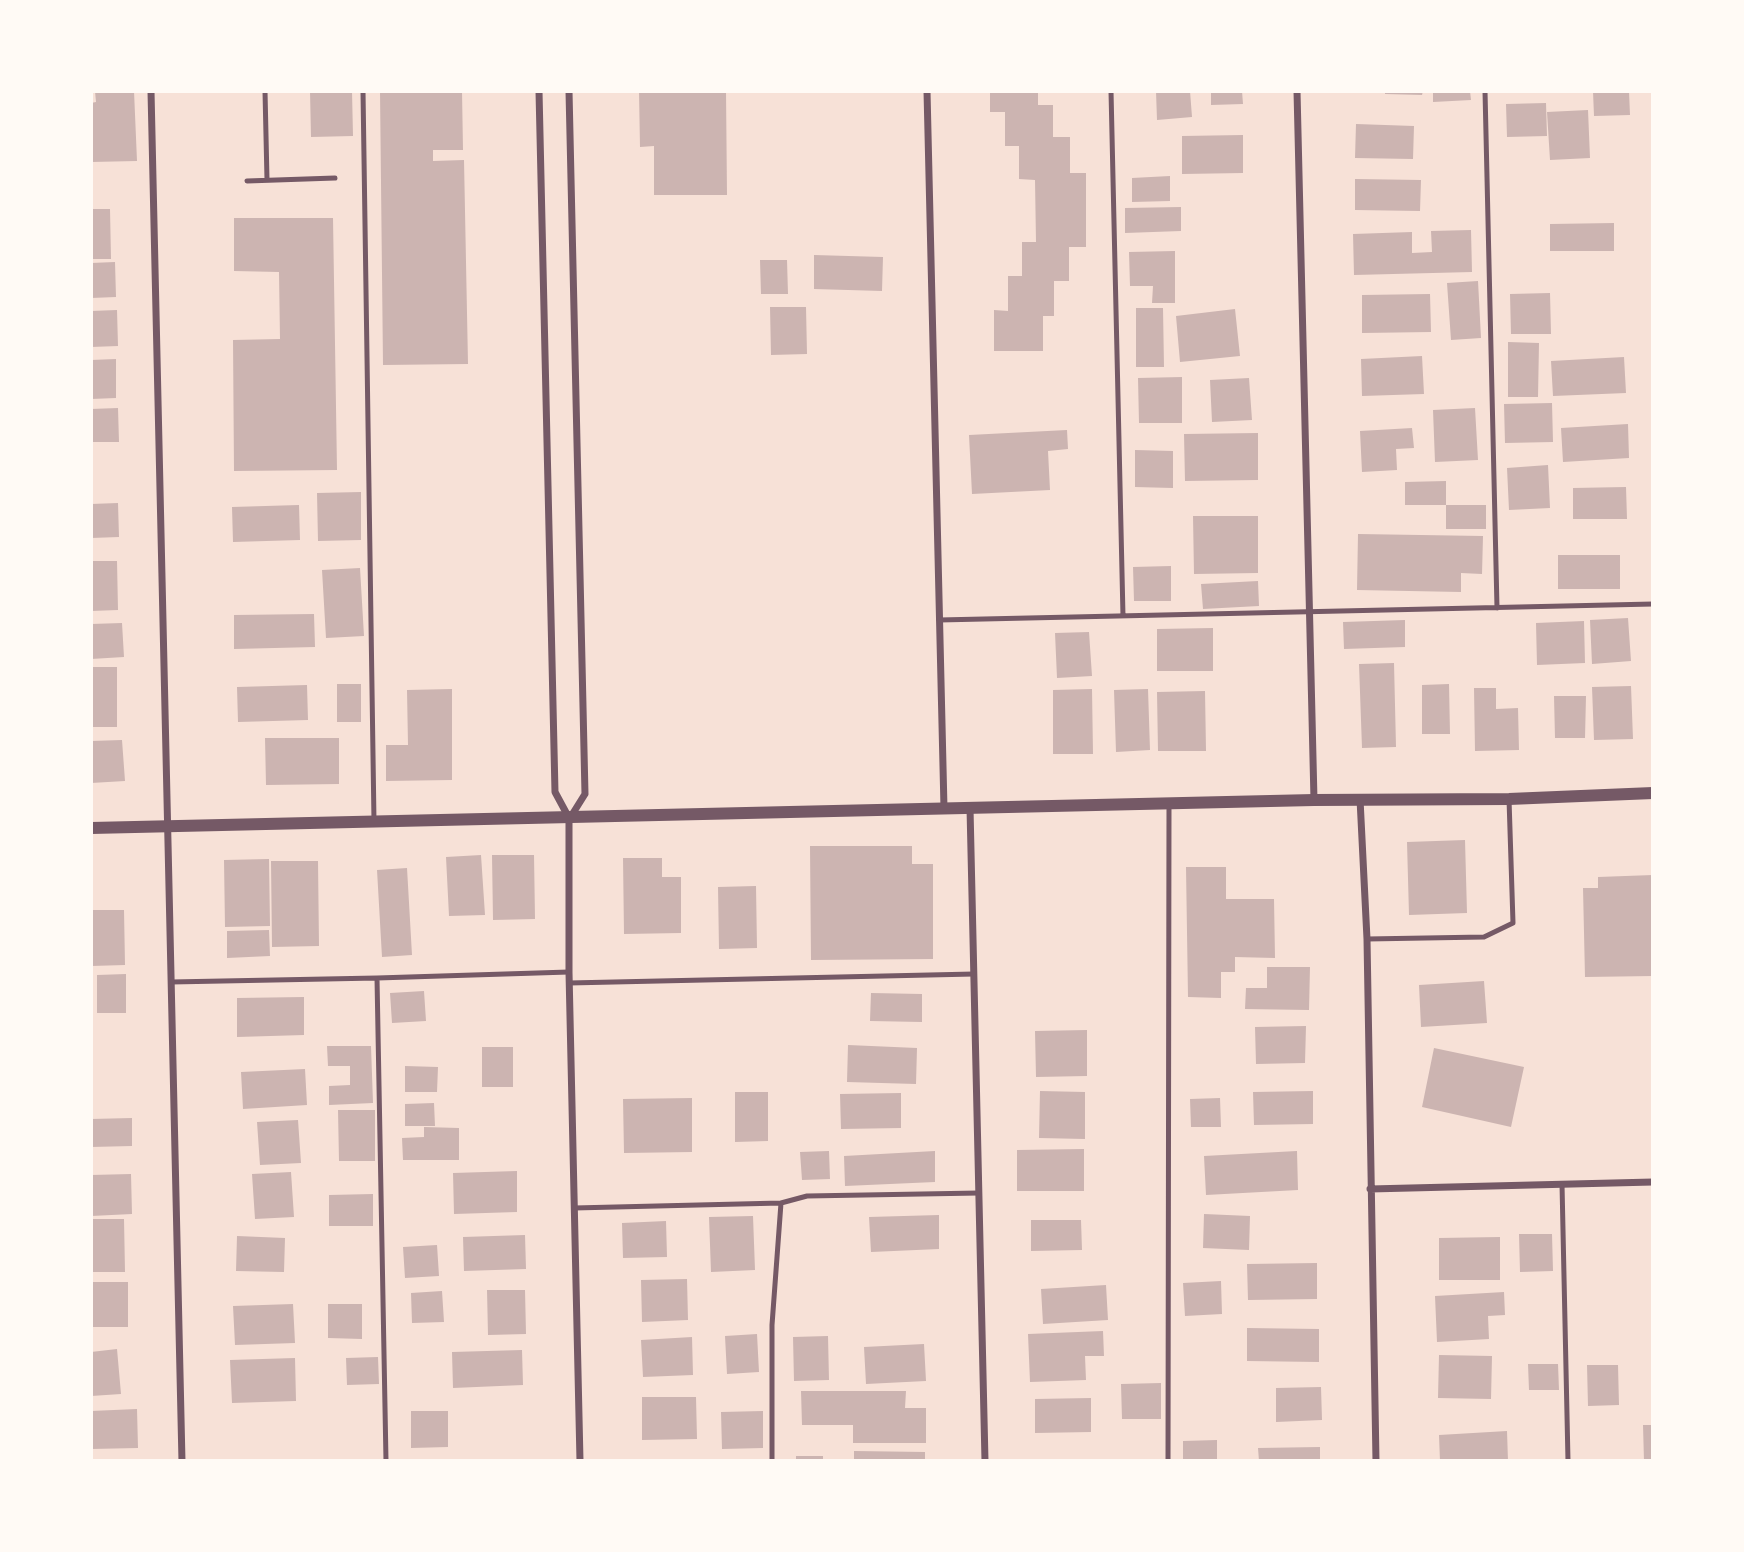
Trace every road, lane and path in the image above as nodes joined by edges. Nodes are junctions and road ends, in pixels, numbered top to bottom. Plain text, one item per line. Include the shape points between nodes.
1 (151, 91) edge
2 (265, 91) edge
3 (363, 91) edge
4 (539, 91) edge
5 (569, 91) edge
6 (927, 91) edge
7 (1111, 91) edge
8 (1297, 91) edge
9 (1485, 91) edge
10 (335, 178) dead end
11 (267, 180) junction
12 (247, 181) dead end
13 (1653, 604) edge
14 (1497, 608) junction
15 (1309, 612) junction
16 (1123, 616) junction
17 (939, 621) junction
18 (1653, 793) edge
19 (1360, 799) junction
20 (1509, 799) junction
21 (1314, 800) junction
22 (1169, 803) junction
23 (944, 808) junction
24 (970, 808) junction
25 (569, 818) junction
26 (374, 821) junction
27 (167, 826) junction
28 (91, 828) edge
29 (1367, 939) junction
30 (569, 972) junction
31 (974, 974) junction
32 (377, 978) junction
33 (171, 982) junction
34 (569, 983) junction
35 (1653, 1182) edge
36 (1562, 1184) junction
37 (1370, 1189) junction
38 (979, 1194) junction
39 (782, 1203) junction
40 (575, 1208) junction
41 (182, 1461) edge
42 (386, 1461) edge
43 (580, 1461) edge
44 (772, 1461) edge
45 (985, 1461) edge
46 (1168, 1461) edge
47 (1376, 1461) edge
48 (1568, 1461) edge

1 - 27 street
2 - 11 lane
3 - 26 lane
4 - 25 street via 555,792
5 - 25 street via 585,794
6 - 17 street
7 - 16 lane
8 - 15 street
9 - 14 lane
10 - 11 lane
11 - 12 lane
13 - 14 lane
14 - 15 lane
15 - 16 lane
15 - 21 street
16 - 17 lane
17 - 23 street
18 - 20 street
19 - 20 street
19 - 21 street
19 - 29 street
20 - 29 lane via 1513,923 1484,937
21 - 22 street
22 - 24 street
22 - 46 lane
23 - 24 street
23 - 25 street
24 - 31 street
25 - 26 street
25 - 30 street
26 - 27 street
27 - 28 street
27 - 33 street
29 - 37 street
30 - 32 lane
30 - 34 street
31 - 34 lane
31 - 38 street
32 - 33 lane
32 - 42 lane
33 - 41 street
34 - 40 street
35 - 36 street
36 - 37 street
36 - 48 lane
37 - 47 street
38 - 39 lane via 807,1196
38 - 45 street
39 - 40 lane
39 - 44 lane via 772,1325
40 - 43 street

